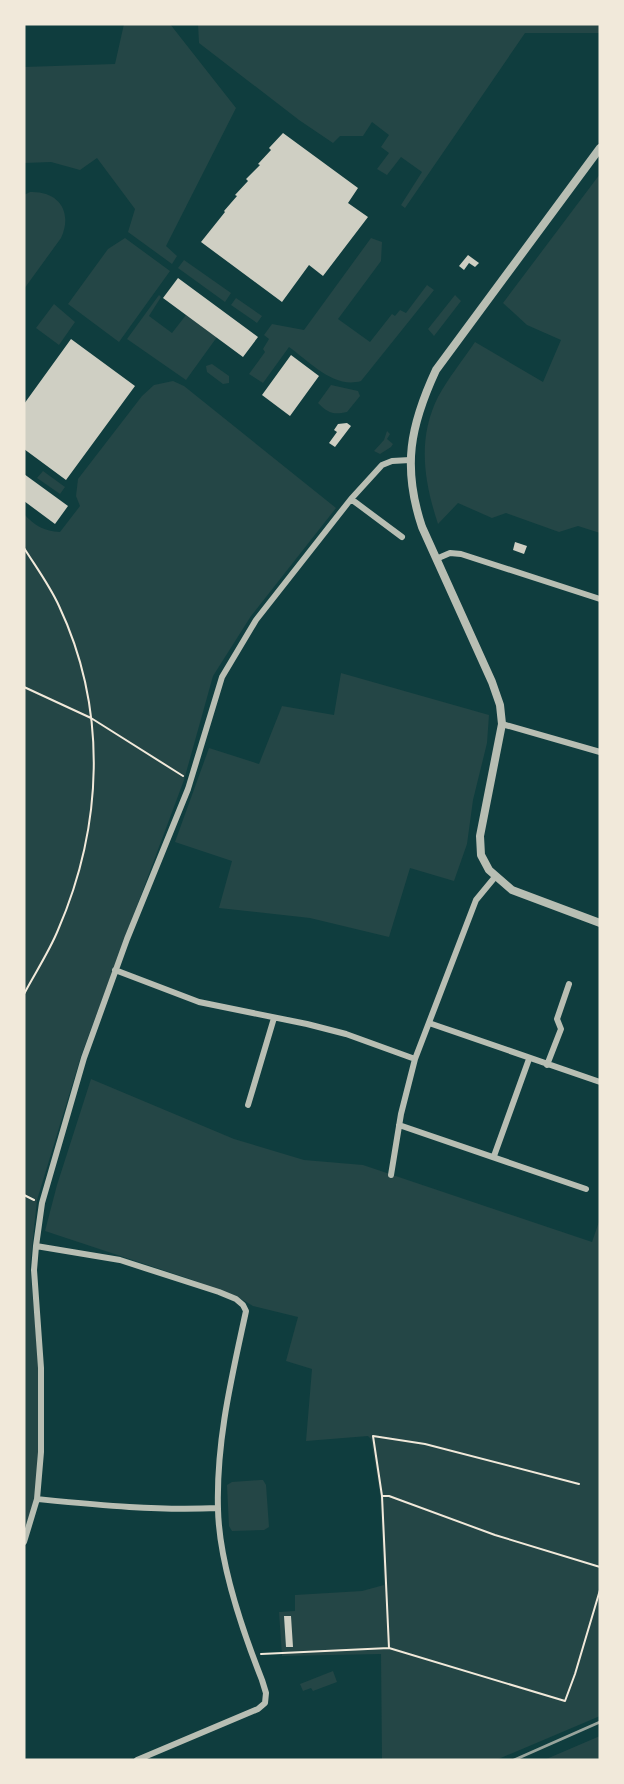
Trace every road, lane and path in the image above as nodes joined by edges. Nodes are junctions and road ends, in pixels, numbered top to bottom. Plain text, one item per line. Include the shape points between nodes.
1 (600, 147) edge
2 (410, 460) junction
3 (351, 499) junction
4 (402, 537) dead end
5 (24, 548) edge
6 (436, 559) junction
7 (600, 599) edge
8 (24, 687) edge
9 (91, 718) junction
10 (502, 724) junction
11 (600, 752) edge
12 (191, 780) junction
13 (495, 877) junction
14 (600, 924) edge
15 (116, 970) junction
16 (569, 984) dead end
17 (24, 994) edge
18 (274, 1018) junction
19 (429, 1023) junction
20 (415, 1059) junction
21 (529, 1059) junction
22 (547, 1065) junction
23 (600, 1082) edge
24 (248, 1105) dead end
25 (399, 1125) junction
26 (494, 1156) junction
27 (391, 1175) dead end
28 (586, 1189) dead end
29 (24, 1195) edge
30 (42, 1203) junction
31 (36, 1246) junction
32 (579, 1484) dead end
33 (382, 1496) junction
34 (37, 1499) junction
35 (218, 1508) junction
36 (24, 1542) edge
37 (600, 1567) edge
38 (600, 1590) edge
39 (389, 1648) junction
40 (252, 1654) junction
41 (137, 1760) edge

1 - 2 street via 436,370 421,402
2 - 3 street via 382,465
2 - 6 street via 415,506
3 - 4 street
3 - 12 street via 256,620 222,677
5 - 9 path via 59,606 83,669
6 - 7 street via 450,553 461,554
6 - 10 street via 492,682
8 - 9 path
9 - 12 path
9 - 17 path via 95,777 89,832 57,932
10 - 11 street
10 - 13 street via 480,836 481,855
12 - 15 street
13 - 14 street via 512,890
13 - 19 street via 476,900
15 - 18 street via 199,1002
15 - 30 street via 84,1058
16 - 22 street via 557,1019 561,1029
18 - 20 street via 346,1034
18 - 24 street
19 - 20 street
19 - 21 street
20 - 25 street
21 - 22 street
21 - 26 street
22 - 23 street
25 - 26 street
25 - 27 street
26 - 28 street
29 - 30 path
30 - 31 street
31 - 34 street via 42,1409
31 - 35 street via 120,1260 219,1292 243,1305 246,1311 221,1439
32 - 33 path via 425,1444 373,1436
33 - 37 path
33 - 39 path
34 - 35 street via 117,1507
34 - 36 street
35 - 40 street via 234,1597
38 - 39 path via 565,1701
39 - 40 path
40 - 41 street via 266,1693 265,1702 258,1709

